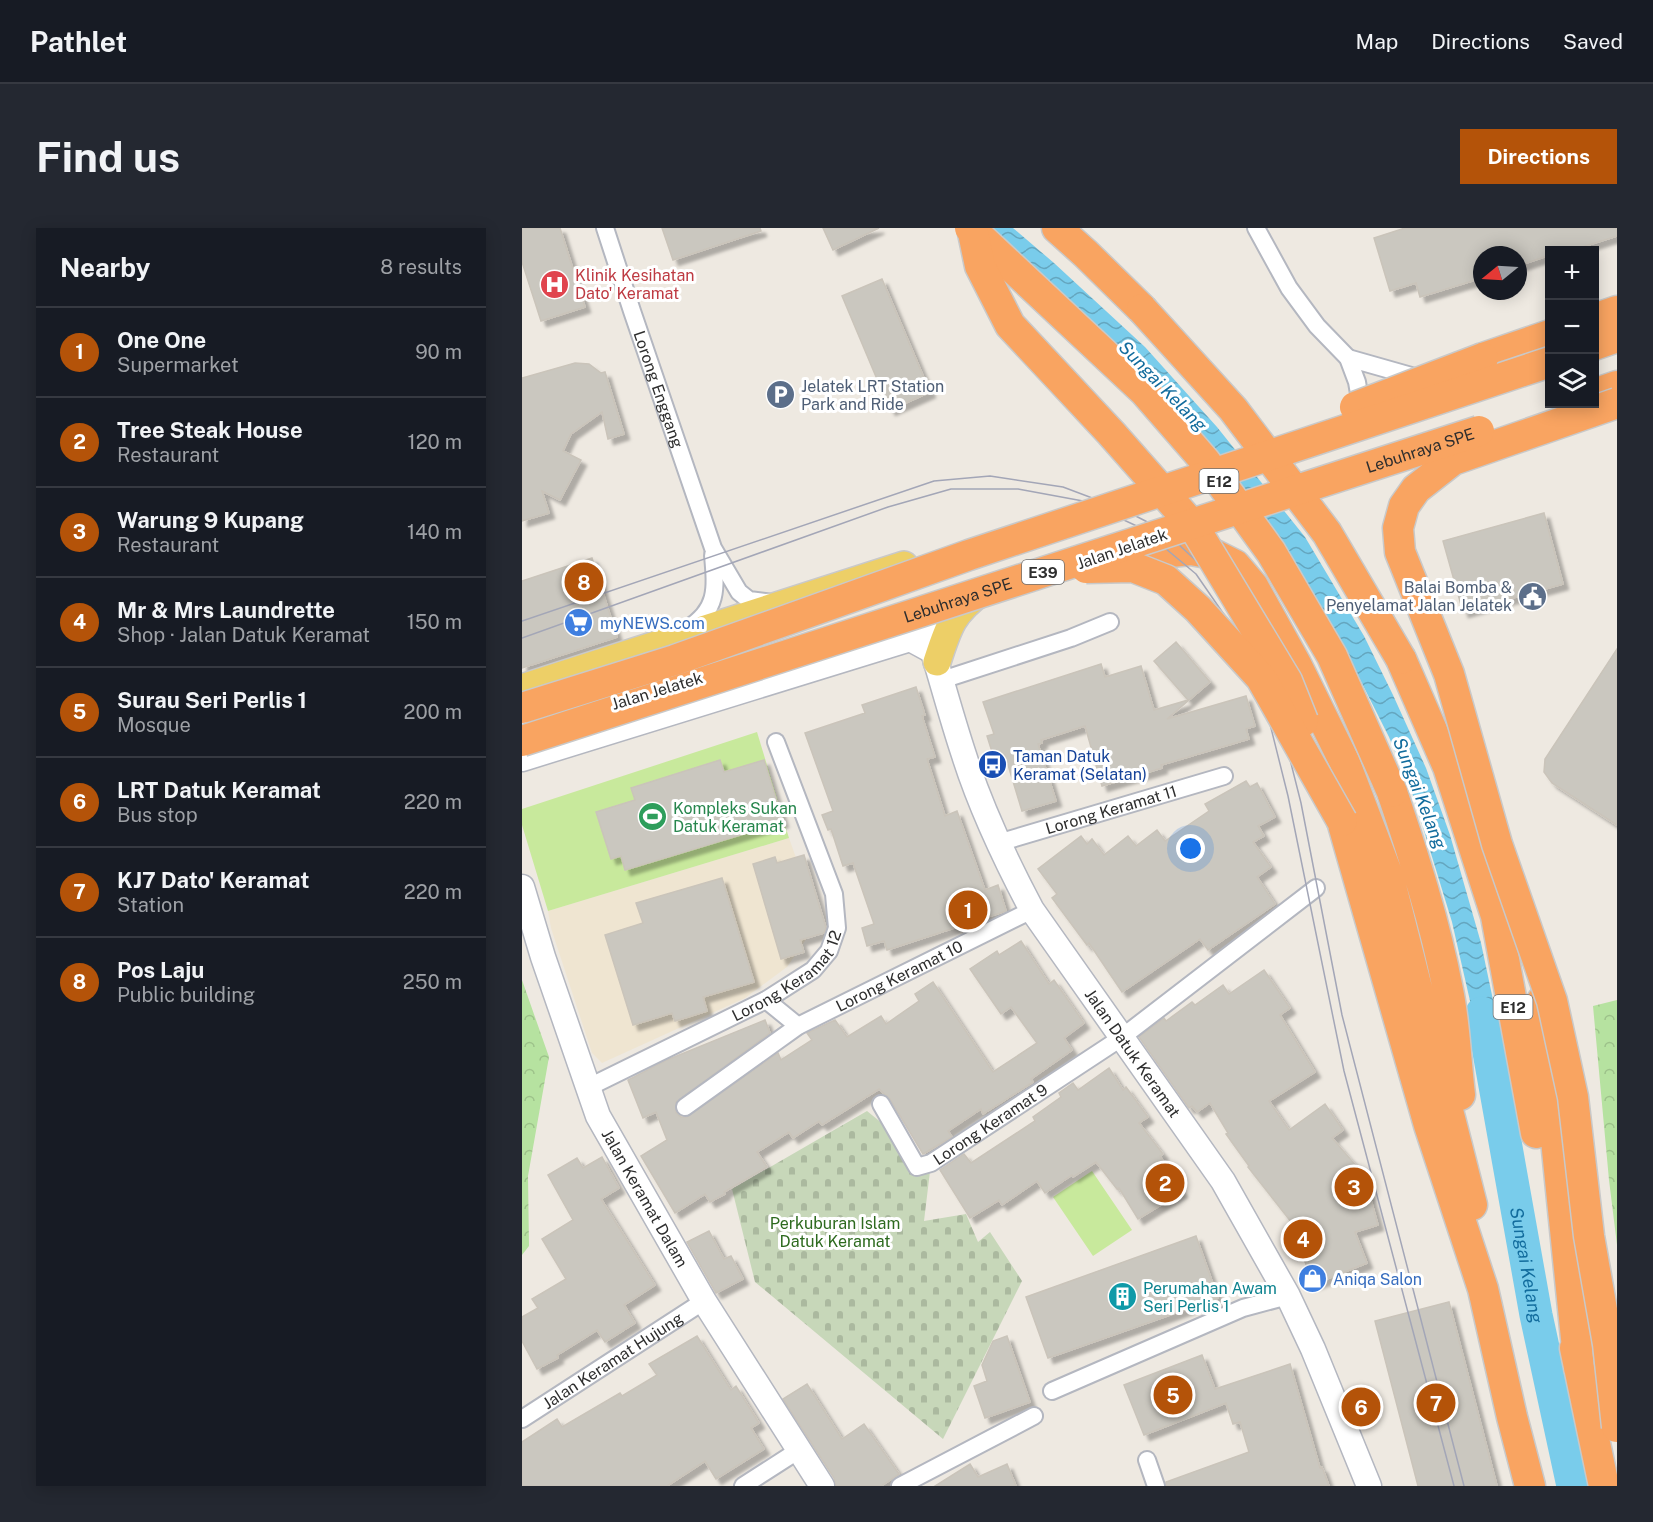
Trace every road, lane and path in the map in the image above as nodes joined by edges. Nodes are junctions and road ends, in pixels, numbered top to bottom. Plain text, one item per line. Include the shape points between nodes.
1 (605, 228) edge
2 (971, 228) edge
3 (1057, 228) edge
4 (1068, 228) edge
5 (1256, 228) edge
6 (1086, 254) junction
7 (1617, 311) edge
8 (1599, 317) edge
9 (1545, 337) edge
10 (1617, 339) edge
11 (1599, 345) edge
12 (1348, 358) junction
13 (1545, 365) edge
14 (1545, 365) edge
15 (1617, 386) edge
16 (1478, 390) junction
17 (1599, 392) edge
18 (1617, 392) edge
19 (1599, 398) edge
20 (1617, 403) edge
21 (1552, 408) edge
22 (1570, 408) edge
23 (1509, 427) junction
24 (1351, 431) junction
25 (713, 548) junction
26 (969, 555) junction
27 (1098, 559) junction
28 (856, 579) junction
29 (985, 589) junction
30 (783, 603) junction
31 (920, 610) junction
32 (1110, 622) dead end
33 (668, 641) junction
34 (938, 664) junction
35 (522, 688) edge
36 (685, 690) junction
37 (522, 708) edge
38 (522, 732) edge
39 (522, 741) edge
40 (776, 742) dead end
41 (522, 759) edge
42 (1224, 776) dead end
43 (1342, 821) junction
44 (998, 843) junction
45 (522, 887) edge
46 (1316, 888) dead end
47 (1032, 910) junction
48 (766, 1000) junction
49 (798, 1026) junction
50 (1121, 1038) junction
51 (587, 1088) junction
52 (881, 1104) dead end
53 (685, 1107) dead end
54 (1472, 1205) junction
55 (1483, 1289) junction
56 (1288, 1296) junction
57 (704, 1300) junction
58 (1579, 1368) junction
59 (1052, 1391) dead end
60 (1034, 1416) dead end
61 (522, 1419) edge
62 (1617, 1427) edge
63 (800, 1450) junction
64 (1147, 1460) dead end
65 (742, 1486) edge
66 (822, 1486) edge
67 (900, 1486) edge
68 (1156, 1486) edge
69 (1370, 1486) edge
70 (1530, 1486) edge
71 (1604, 1486) edge

1 - 25 street, Lorong Enggang
2 - 43 highway, bridge via 980,266 1010,325 1194,527 1287,681
2 - 54 highway, E12, bridge via 1144,391 1205,461 1271,552 1332,656 1392,792 1423,884 1449,993
3 - 6 highway, E12
4 - 6 highway
5 - 12 street via 1289,288 1317,326
6 - 58 highway, E12, bridge via 1233,409 1327,533 1406,670 1448,767 1496,916
7 - 8 highway
9 - 26 highway, bridge
10 - 11 highway
12 - 16 street
12 - 24 street via 1359,393
13 - 26 highway, E39, bridge
14 - 16 main road
15 - 17 highway
16 - 24 main road
18 - 19 main road
20 - 62 highway, bridge via 1453,460 1416,489 1404,506 1398,528 1400,552 1449,674 1497,844 1552,1001 1573,1097
21 - 36 highway, Lebuhraya SPE / E39, bridge
22 - 23 main road, Jalan Jelatek
23 - 27 main road, Jalan Jelatek, bridge
23 - 58 highway, bridge via 1439,458 1415,474 1396,507 1394,544 1398,564 1451,689 1493,806 1519,896 1542,999
24 - 28 main road, bridge via 1166,491
25 - 30 street, Lorong Enggang via 738,592 749,600
25 - 33 street, Lorong Enggang via 714,599 696,624
26 - 37 highway, E39, bridge via 675,660
27 - 29 main road, Jalan Jelatek
27 - 54 highway via 1191,550 1213,554 1235,565 1253,586 1345,763 1389,878
28 - 30 main road
28 - 31 main road via 882,584 902,594
29 - 31 main road, Jalan Jelatek
29 - 34 main road via 956,613 945,635
30 - 33 main road
31 - 34 street, Jalan Datuk Keramat
31 - 38 main road, Jalan Jelatek
32 - 34 street via 1071,638
33 - 35 main road
34 - 41 street via 910,639
34 - 44 street, Jalan Datuk Keramat via 964,757
36 - 39 highway, Lebuhraya SPE / E39, bridge
36 - 43 highway, bridge via 1081,568 1132,567 1166,580 1261,678
40 - 48 street, Lorong Keramat 12 via 834,894 837,928 829,951 813,970
42 - 44 street, Lorong Keramat 11
43 - 55 highway via 1426,1114
44 - 47 street, Jalan Datuk Keramat
45 - 51 street, Jalan Keramat Dalam
46 - 50 street
47 - 49 street, Lorong Keramat 10
47 - 50 street, Jalan Datuk Keramat
48 - 49 street
48 - 51 street, Lorong Keramat 12
49 - 53 street, Lorong Keramat 10
50 - 52 street, Lorong Keramat 9 via 931,1163 917,1167
50 - 56 street, Jalan Datuk Keramat via 1223,1181
51 - 57 street, Jalan Keramat Dalam via 610,1138
54 - 55 highway, E12
55 - 70 highway, E12
56 - 59 street via 1244,1308
56 - 69 street, Jalan Datuk Keramat
57 - 61 street, Jalan Keramat Hujung
57 - 63 street, Jalan Keramat Dalam
58 - 71 highway, E12
60 - 67 street
63 - 65 street
63 - 66 street, Jalan Keramat Dalam
64 - 68 street

